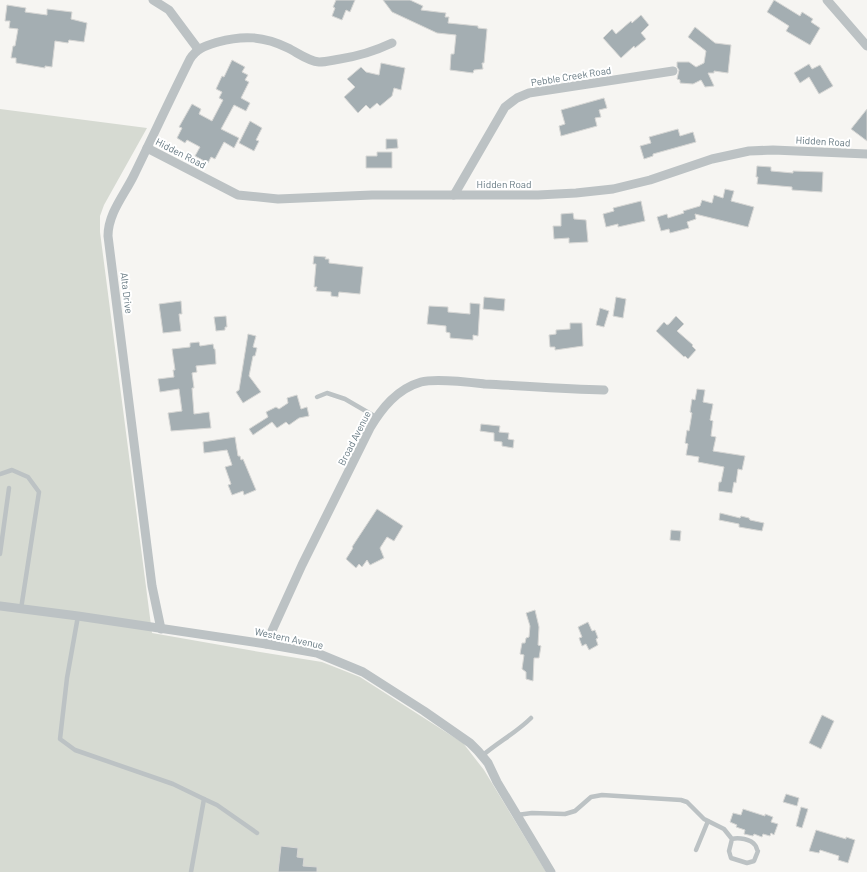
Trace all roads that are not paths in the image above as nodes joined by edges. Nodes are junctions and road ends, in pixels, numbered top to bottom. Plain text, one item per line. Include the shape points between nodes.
1 (153, 0) edge
2 (827, 0) edge
3 (392, 43) dead end
4 (867, 46) edge
5 (198, 49) junction
6 (673, 71) dead end
7 (147, 148) junction
8 (867, 154) edge
9 (454, 195) junction
10 (604, 390) dead end
11 (317, 397) dead end
12 (376, 417) junction
13 (0, 474) edge
14 (9, 488) dead end
15 (0, 554) edge
16 (0, 606) edge
17 (21, 609) junction
18 (78, 616) junction
19 (161, 628) junction
20 (266, 644) junction
21 (531, 718) dead end
22 (482, 756) junction
23 (204, 799) junction
24 (517, 815) junction
25 (708, 821) junction
26 (257, 833) dead end
27 (732, 839) junction
28 (696, 850) dead end
29 (191, 872) edge
30 (551, 872) edge

1 - 5 street via 169,10
2 - 4 street
3 - 5 street via 360,55 324,62 316,62 287,48 257,38 232,38
5 - 7 street, Alta Drive via 190,58
6 - 9 street, Pebble Creek Road via 529,93 516,98 505,107
7 - 9 street, Hidden Road via 238,195 278,199
7 - 19 street, Alta Drive via 112,215 108,236 152,586
8 - 9 street, Hidden Road via 749,151 712,159 650,180 613,189 538,195
10 - 12 street, Broad Avenue via 445,381 422,382 401,390
11 - 12 lane via 327,393 345,399
12 - 20 street, Broad Avenue via 302,565
13 - 17 lane via 12,470 28,477 39,492
14 - 15 lane
16 - 17 street, Western Avenue
17 - 18 street, Western Avenue
18 - 19 street, Western Avenue
18 - 23 lane via 60,739 75,750 173,784
19 - 20 street, Western Avenue
20 - 22 street, Western Avenue via 317,653 363,672 424,710 470,743
21 - 22 lane
22 - 24 street, Western Avenue
23 - 26 lane
23 - 29 lane
24 - 25 lane via 565,814 575,811 591,797 602,795 681,800 687,802
24 - 30 street, Western Avenue
25 - 27 lane via 724,829
25 - 28 lane
27 - 27 lane via 729,851 732,858 747,863 754,861 758,851 755,845 736,837

